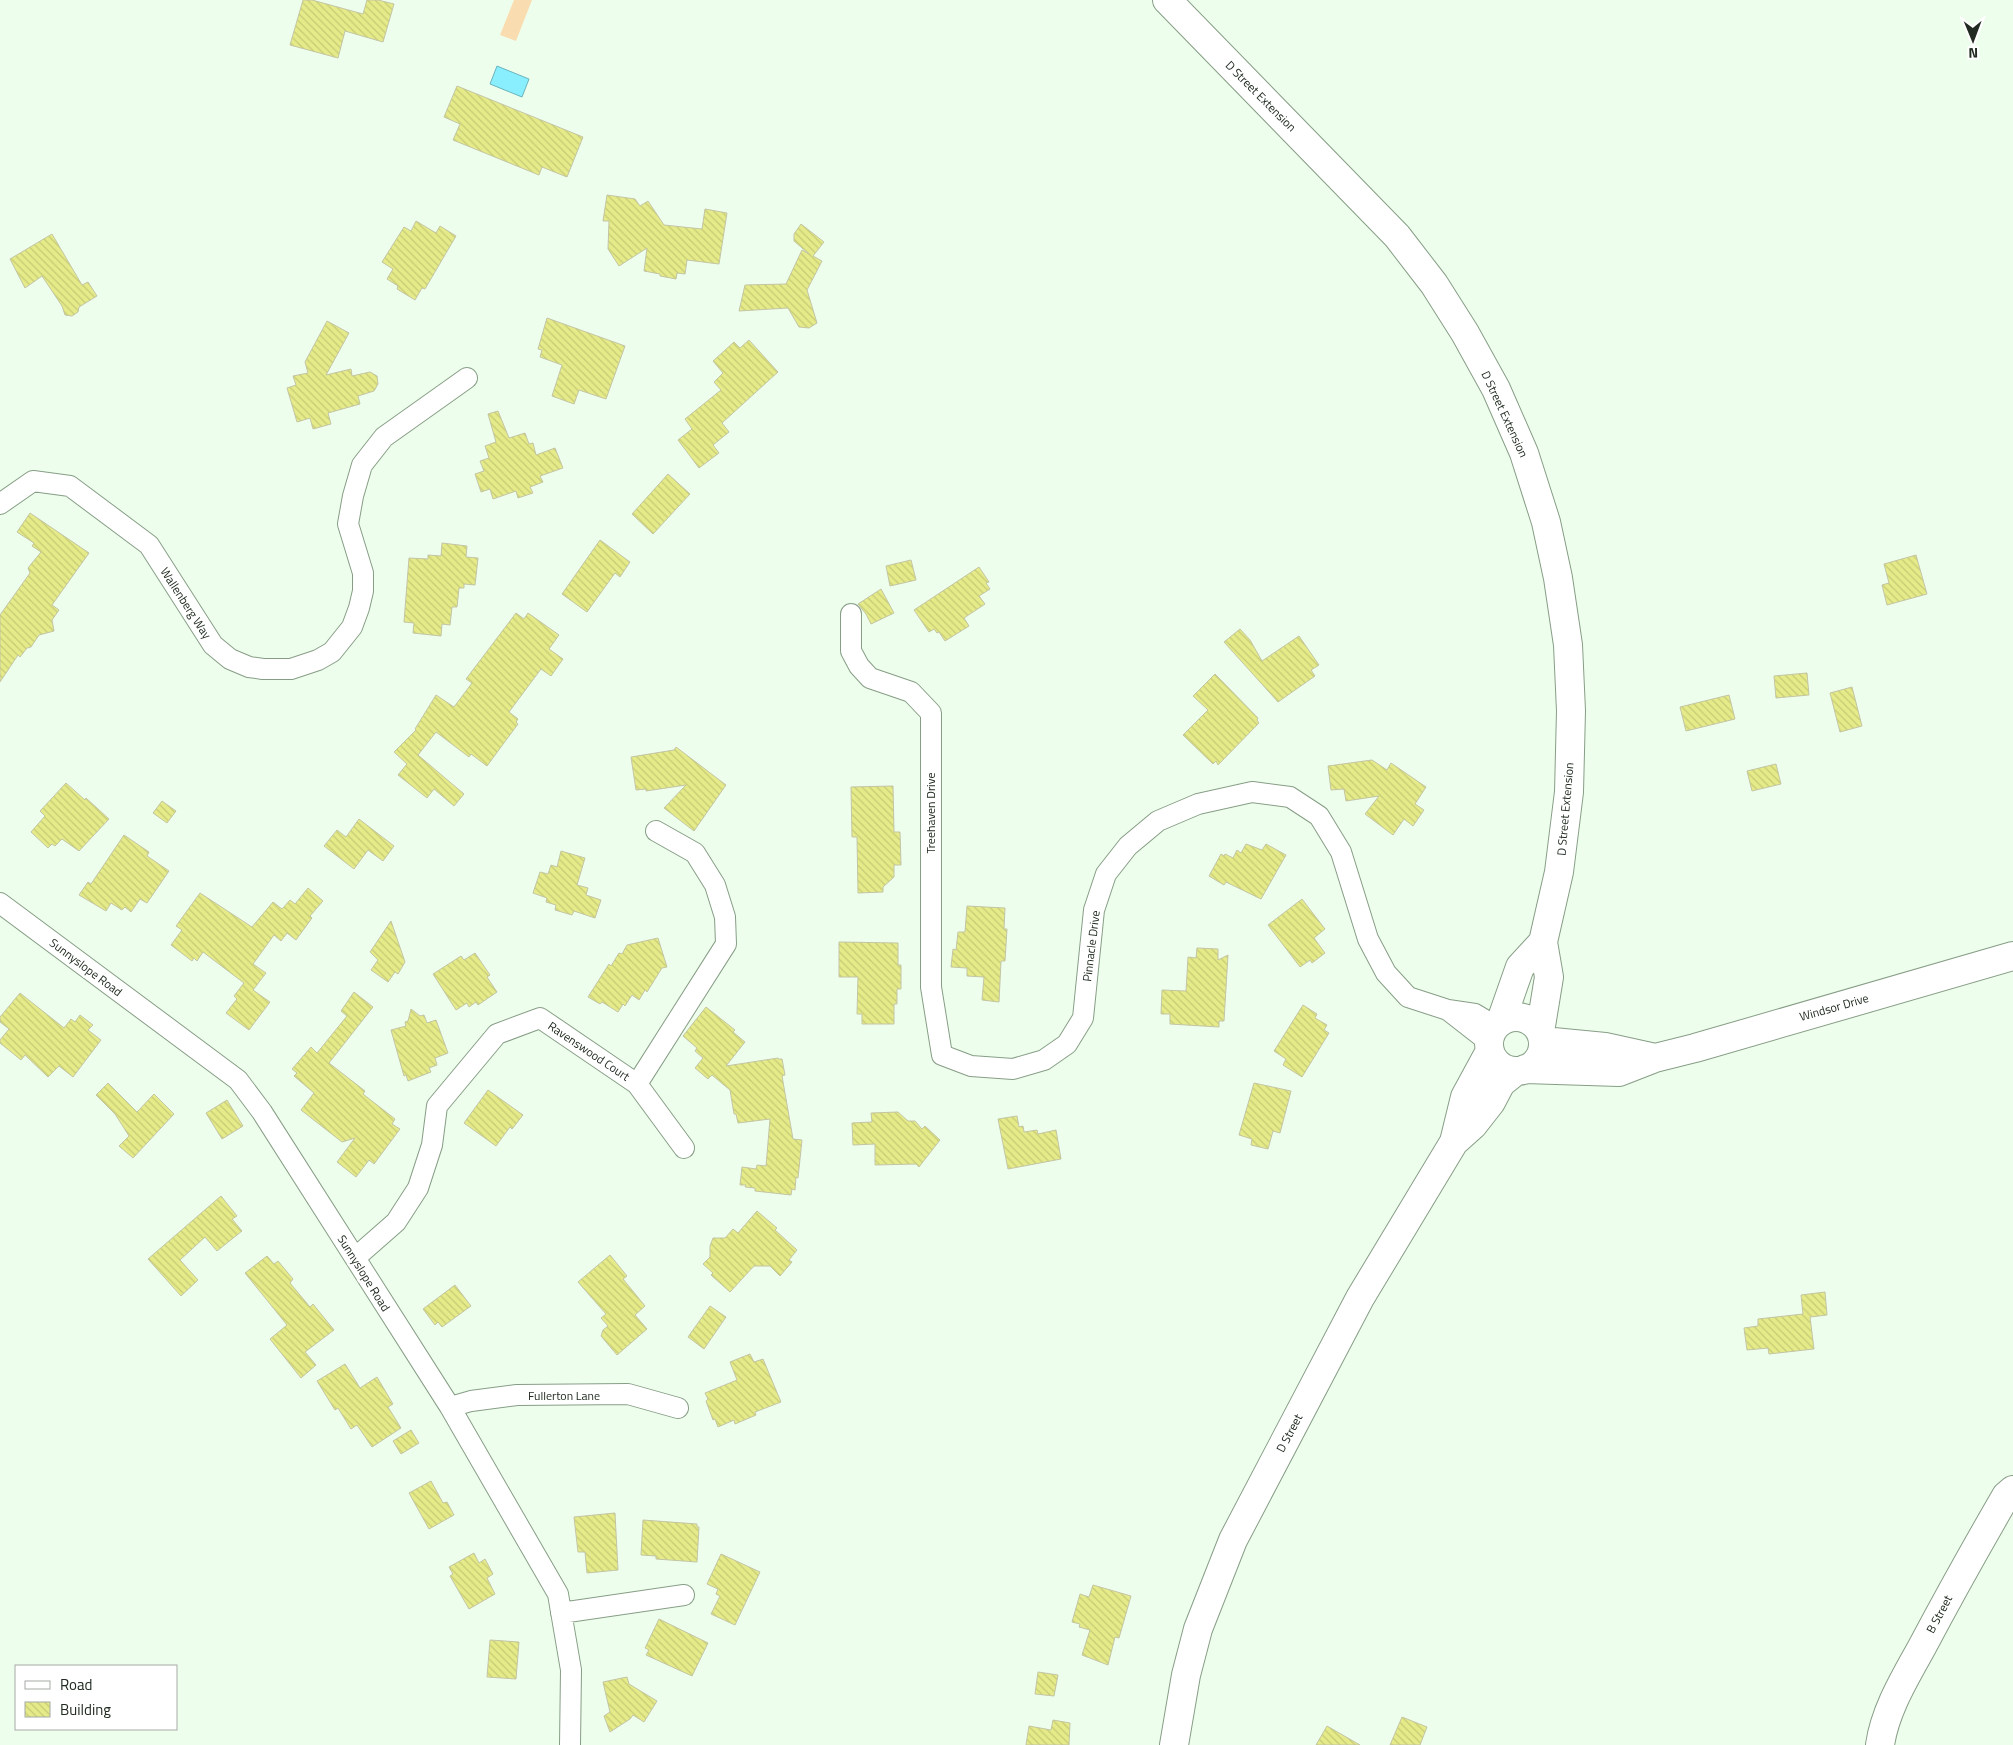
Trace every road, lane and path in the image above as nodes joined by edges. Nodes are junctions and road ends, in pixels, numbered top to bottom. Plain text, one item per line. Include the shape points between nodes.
1 (1167, 0) edge
2 (467, 378) dead end
3 (0, 504) edge
4 (851, 614) dead end
5 (656, 831) dead end
6 (0, 903) edge
7 (1543, 942) junction
8 (2013, 956) edge
9 (1494, 1035) junction
10 (1542, 1036) junction
11 (942, 1055) joint
12 (1655, 1058) junction
13 (1520, 1070) junction
14 (637, 1084) junction
15 (1454, 1142) junction
16 (684, 1148) dead end
17 (355, 1258) junction
18 (450, 1407) junction
19 (678, 1408) dead end
20 (2013, 1490) edge
21 (684, 1595) dead end
22 (561, 1613) junction
23 (570, 1745) edge
24 (1174, 1745) edge
25 (1880, 1745) edge

1 - 7 street, D Street Extension via 1402,243 1434,284 1465,333 1496,389 1524,453 1546,522 1558,578 1568,645 1571,712 1568,802 1559,872
2 - 3 street, Wallenberg Way via 384,437 362,465 348,524 363,574 359,608 352,627 337,646 304,666 263,670 230,659 213,645 148,545 70,486 32,481
4 - 11 street, Treehaven Drive via 851,651 858,666 870,678 911,692 931,713 931,987
5 - 14 street via 694,853 715,885 725,917 726,944
6 - 17 street, Sunnyslope Road via 238,1080
7 - 9 street, D Street Extension via 1520,967
7 - 10 street, D Street Extension via 1549,977
8 - 12 street, Windsor Drive
9 - 10 street via 1510,1017 1519,1017 1535,1024
9 - 11 street, Pinnacle Drive via 1474,1014 1448,1010 1408,997 1386,973 1368,939 1341,852 1319,816 1290,797 1252,792 1198,804 1158,822 1128,846 1106,874 1094,910 1083,1018 1068,1044 1044,1060 1013,1069 971,1066
9 - 13 street via 1494,1059 1507,1070
9 - 15 street, D Street via 1465,1097
10 - 12 street, Windsor Drive
10 - 13 street via 1539,1058 1533,1065
12 - 13 street, Windsor Drive via 1619,1072
13 - 15 street, D Street via 1501,1083 1474,1125
14 - 16 street, Ravenswood Court
14 - 17 street, Ravenswood Court via 540,1018 497,1034 437,1106 432,1145 418,1188 396,1222
15 - 24 street, D Street via 1360,1298 1233,1540 1198,1629
17 - 18 street, Sunnyslope Road
18 - 19 street, Fullerton Lane via 517,1395 628,1394
18 - 22 street, Sunnyslope Road via 558,1594
20 - 25 street, B Street via 2006,1496 1950,1593 1904,1679 1883,1726
21 - 22 street
22 - 23 street, Sunnyslope Road via 571,1670

